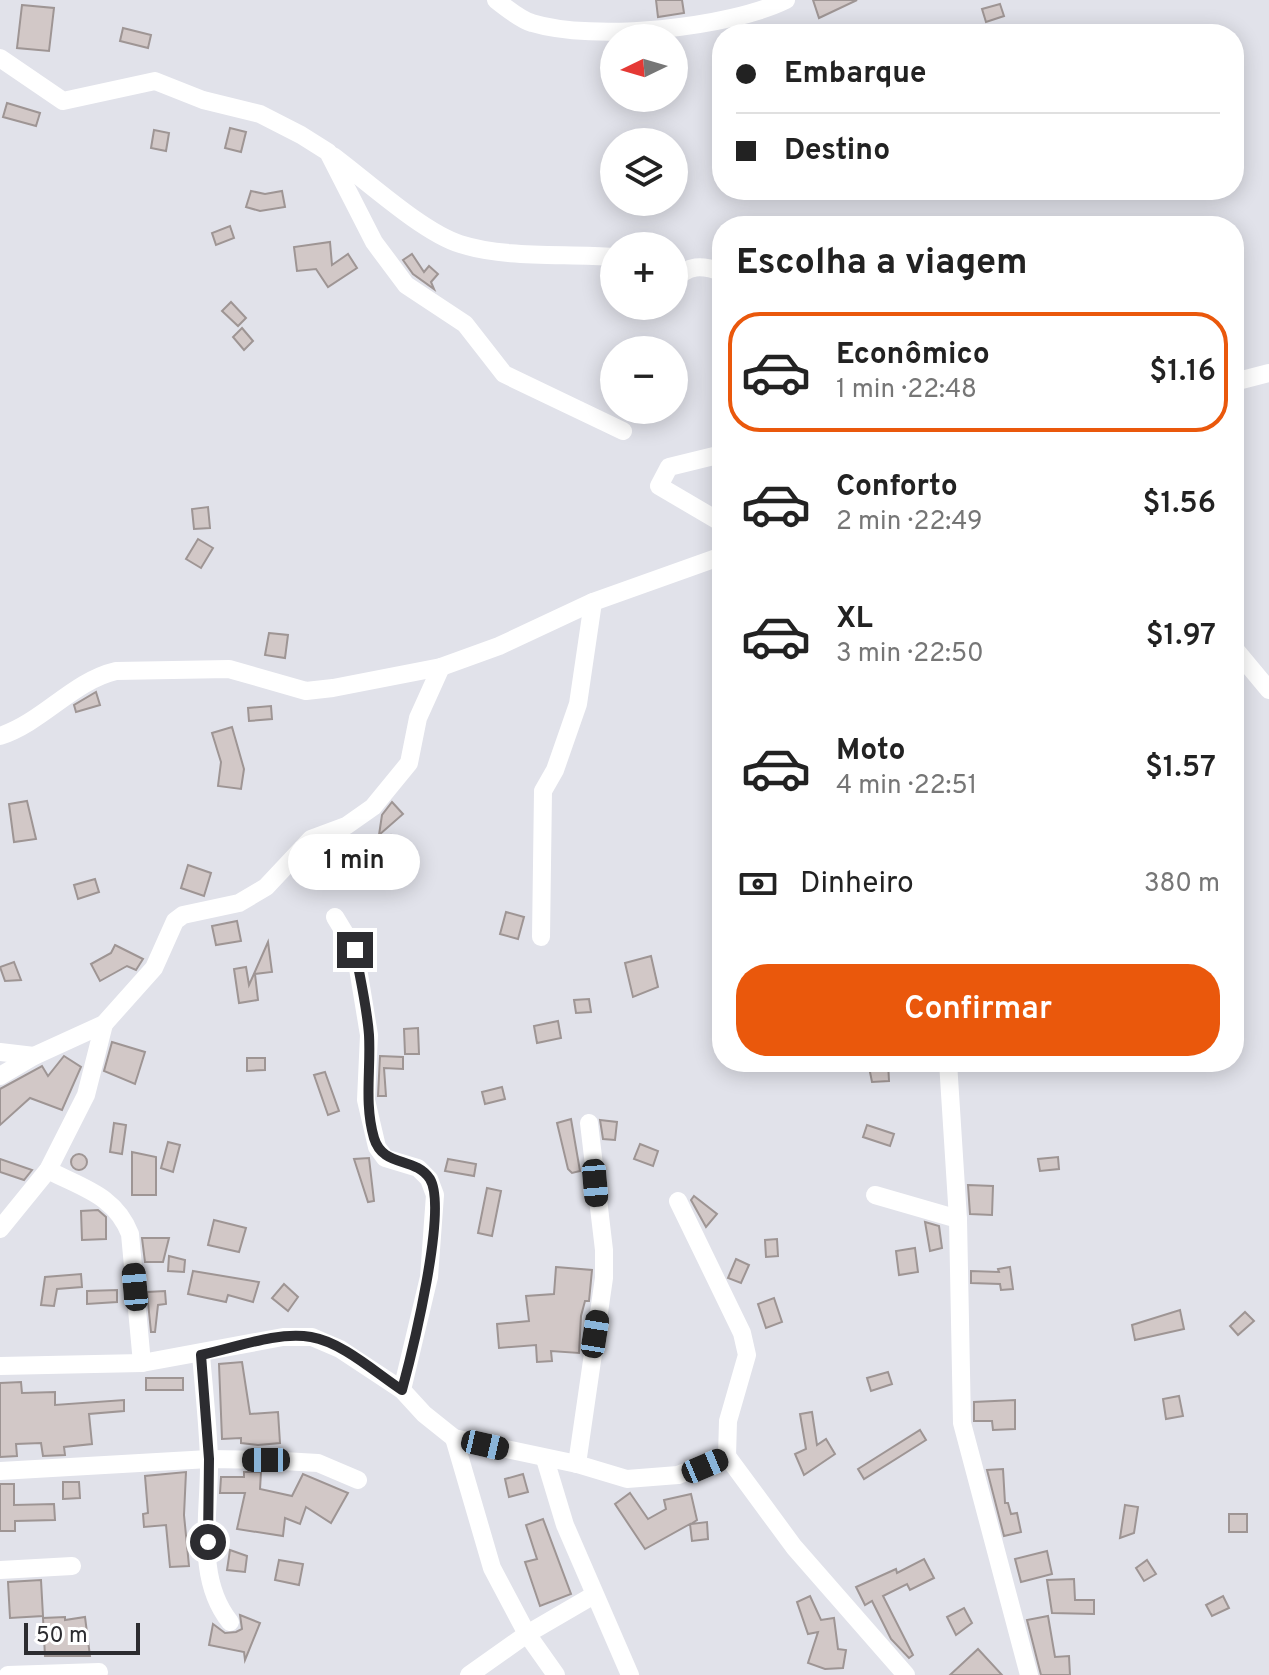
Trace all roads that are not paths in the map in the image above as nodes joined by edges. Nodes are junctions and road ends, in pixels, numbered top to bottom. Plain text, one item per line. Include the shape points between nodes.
1 (496, 0) edge
2 (786, 0) edge
3 (0, 58) edge
4 (328, 152) junction
5 (600, 257) edge
6 (688, 269) edge
7 (712, 269) edge
8 (1269, 373) edge
9 (1244, 379) edge
10 (623, 431) dead end
11 (712, 456) edge
12 (712, 517) edge
13 (712, 560) edge
14 (593, 602) junction
15 (1244, 660) edge
16 (441, 667) junction
17 (1269, 690) edge
18 (0, 736) edge
19 (335, 917) dead end
20 (541, 937) dead end
21 (104, 1024) junction
22 (0, 1052) edge
23 (34, 1056) junction
24 (949, 1072) edge
25 (0, 1076) edge
26 (589, 1123) dead end
27 (48, 1170) junction
28 (875, 1195) dead end
29 (678, 1201) dead end
30 (958, 1219) junction
31 (0, 1229) edge
32 (201, 1355) junction
33 (142, 1363) junction
34 (0, 1366) edge
35 (402, 1390) junction
36 (454, 1438) junction
37 (727, 1456) junction
38 (209, 1459) junction
39 (545, 1459) junction
40 (577, 1464) junction
41 (0, 1471) edge
42 (358, 1480) dead end
43 (72, 1566) dead end
44 (0, 1570) edge
45 (594, 1595) junction
46 (230, 1622) dead end
47 (527, 1634) junction
48 (99, 1672) dead end
49 (8, 1675) edge
50 (469, 1675) edge
51 (556, 1675) edge
52 (630, 1675) edge
53 (906, 1675) edge
54 (1029, 1675) edge

1 - 2 street via 531,23 620,32 763,11
3 - 4 street via 63,101 155,81 260,114
4 - 5 street via 427,227 458,244 517,254
4 - 10 street via 374,242 406,285 465,324 504,374
6 - 7 street
8 - 9 street
11 - 12 street via 669,467 659,486
13 - 14 street
14 - 16 street
14 - 20 street via 578,704 543,791
15 - 17 street
16 - 18 street via 306,691 229,669 116,671 100,674 45,714
16 - 21 street via 418,718 409,763 373,807 299,848 266,887 239,903 175,921 154,968
19 - 35 street via 355,950 369,1035 366,1100 377,1147 385,1158 418,1168 435,1195 429,1277
21 - 23 street
21 - 27 street via 86,1095
22 - 23 street
23 - 25 street
24 - 30 street
26 - 40 street via 604,1278
27 - 31 street
27 - 33 street via 114,1204 123,1217 130,1234
28 - 30 street
29 - 37 street via 742,1333 747,1355 728,1421
30 - 54 street via 962,1423
32 - 33 street
32 - 35 street via 283,1337 312,1337
32 - 38 street
33 - 34 street
35 - 36 street
36 - 39 street
36 - 47 street via 492,1568
37 - 40 street via 678,1475 627,1479
37 - 53 street via 794,1547
38 - 41 street
38 - 42 street via 318,1463
38 - 46 street via 207,1570 217,1606
39 - 40 street
39 - 45 street via 552,1491
43 - 44 street
45 - 47 street
45 - 52 street
47 - 50 street
47 - 51 street
48 - 49 street

